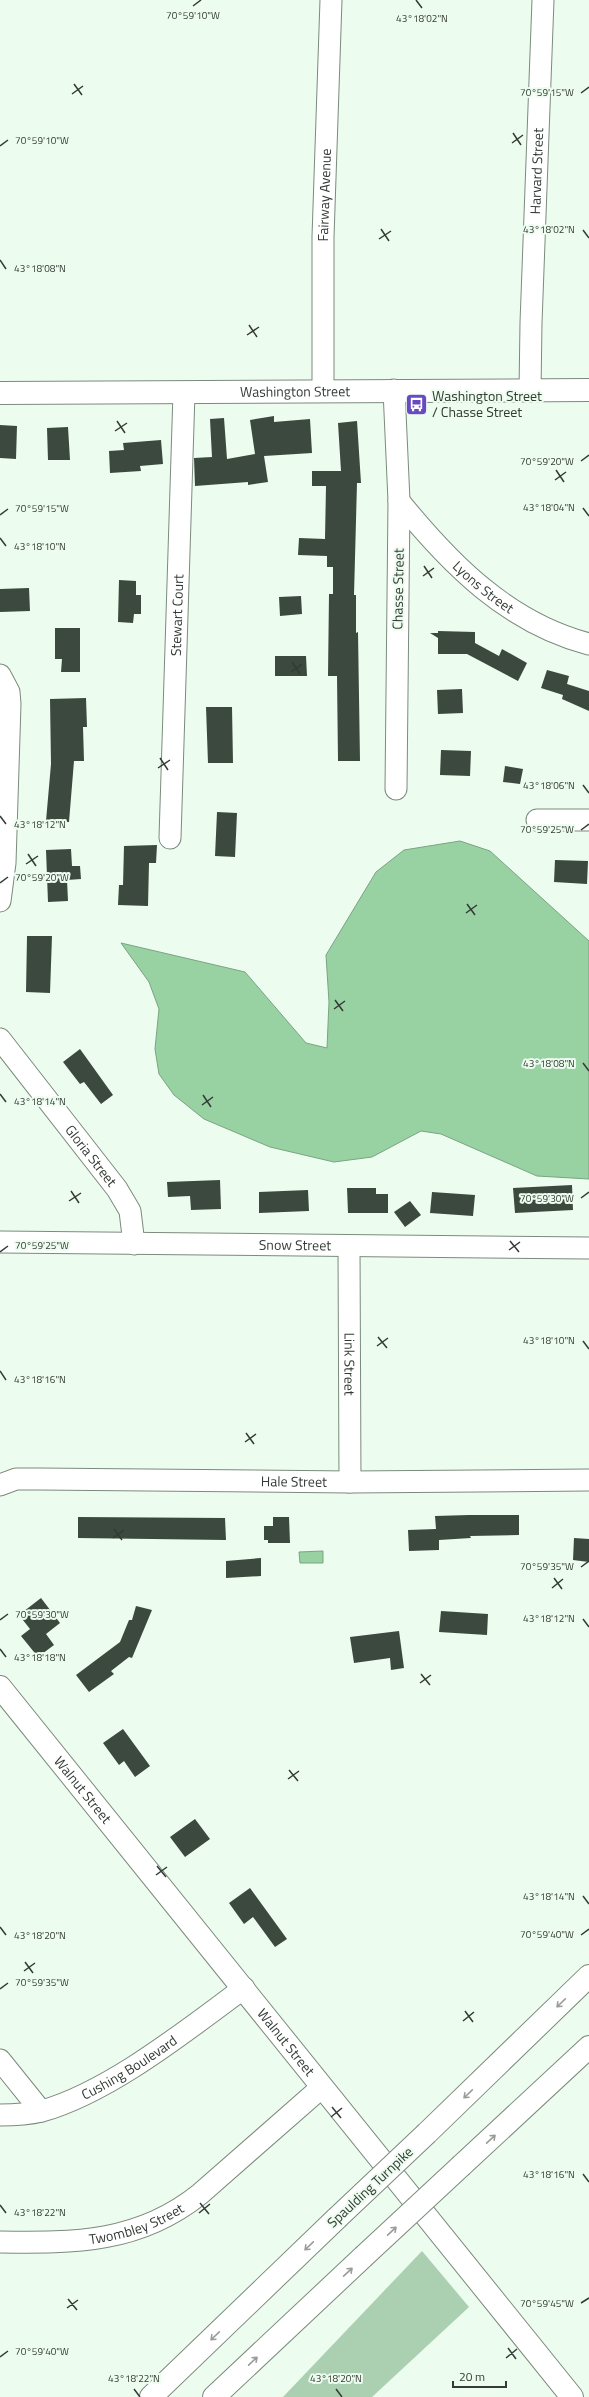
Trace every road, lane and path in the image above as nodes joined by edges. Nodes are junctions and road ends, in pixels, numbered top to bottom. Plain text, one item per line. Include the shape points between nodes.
1 (331, 0) edge
2 (543, 0) edge
3 (323, 390) junction
4 (394, 390) junction
5 (589, 390) edge
6 (530, 391) junction
7 (0, 393) edge
8 (184, 393) junction
9 (398, 501) junction
10 (589, 644) edge
11 (0, 675) edge
12 (396, 789) dead end
13 (537, 820) dead end
14 (589, 820) edge
15 (170, 838) dead end
16 (0, 901) edge
17 (0, 1038) edge
18 (0, 1242) edge
19 (134, 1244) junction
20 (349, 1246) junction
21 (589, 1248) edge
22 (589, 1480) edge
23 (350, 1482) junction
24 (0, 1485) edge
25 (0, 1687) edge
26 (589, 1976) edge
27 (244, 1988) junction
28 (589, 2047) edge
29 (0, 2060) edge
30 (322, 2086) junction
31 (41, 2111) junction
32 (0, 2115) edge
33 (0, 2242) edge
34 (151, 2397) edge
35 (214, 2397) edge
36 (572, 2397) edge

1 - 3 street, Fairway Avenue via 323,237
2 - 6 street, Harvard Street
3 - 4 main road, Washington Street
3 - 8 main road, Washington Street
4 - 6 main road, Washington Street
4 - 9 street, Chasse Street
5 - 6 main road, Washington Street
7 - 8 main road, Washington Street
8 - 15 street, Stewart Court
9 - 10 street, Lyons Street via 434,544 490,596 525,619
9 - 12 street, Chasse Street
11 - 16 street via 9,692 10,704 6,849
13 - 14 street
17 - 19 street, Gloria Street via 117,1189 130,1211
18 - 19 street, Snow Street
19 - 20 street, Snow Street
20 - 21 street, Snow Street
20 - 23 street, Link Street
22 - 23 street, Hale Street
23 - 24 street, Hale Street via 16,1479
25 - 27 main road, Walnut Street
26 -> 34 main road, Spaulding Turnpike, bridge
27 - 30 main road, Walnut Street
27 - 31 street, Cushing Boulevard via 104,2084 61,2105
35 -> 28 main road, bridge
29 - 31 street
30 - 33 street, Twombley Street via 217,2180 182,2208 164,2218 125,2234 104,2238
30 - 36 main road, Walnut Street
31 - 32 street, Cushing Boulevard

